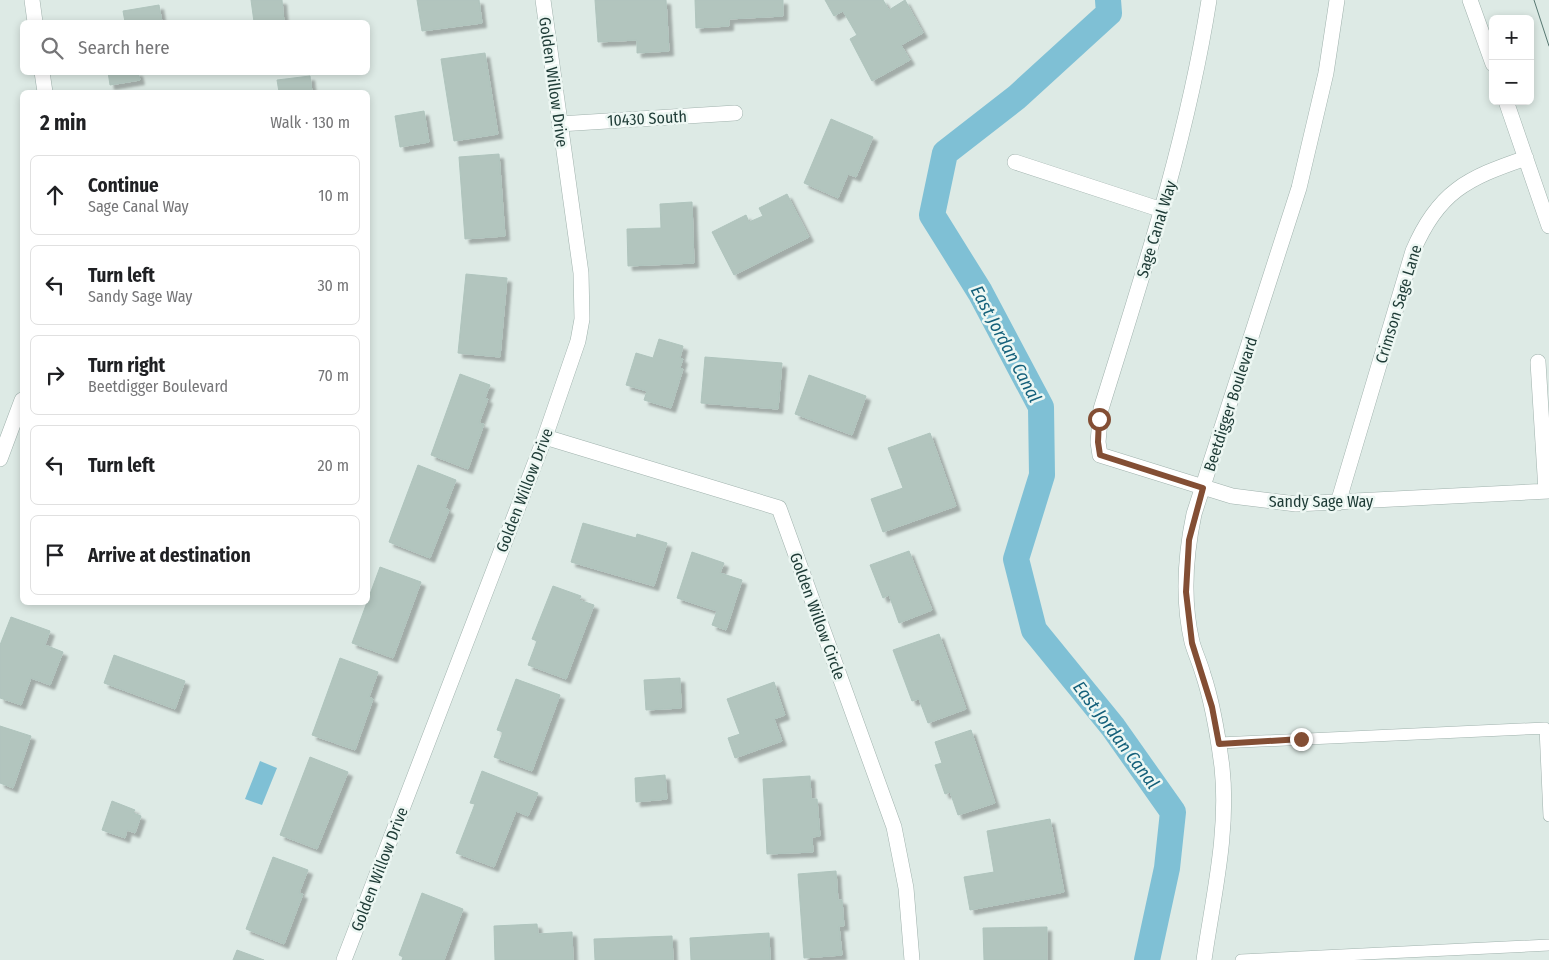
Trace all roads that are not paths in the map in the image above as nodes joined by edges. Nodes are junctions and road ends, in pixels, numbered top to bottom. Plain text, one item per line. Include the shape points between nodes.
1 (32, 0) edge
2 (543, 0) edge
3 (1208, 0) edge
4 (1337, 0) edge
5 (1470, 0) edge
6 (35, 20) edge
7 (1492, 60) edge
8 (42, 75) edge
9 (45, 90) edge
10 (1507, 105) edge
11 (735, 113) dead end
12 (559, 124) junction
13 (1526, 158) junction
14 (1015, 162) dead end
15 (1162, 210) junction
16 (1549, 226) edge
17 (1538, 362) dead end
18 (20, 405) edge
19 (545, 437) junction
20 (1100, 455) joint
21 (0, 459) edge
22 (1203, 488) junction
23 (1547, 491) edge
24 (1338, 503) junction
25 (1219, 744) junction
26 (1549, 816) edge
27 (1549, 945) edge
28 (344, 960) edge
29 (912, 960) edge
30 (1204, 960) edge
31 (1241, 960) edge

1 - 6 street
2 - 12 street, Golden Willow Drive
3 - 15 street, Sage Canal Way via 1193,91
4 - 22 street, Beetdigger Boulevard via 1326,73 1299,188
5 - 7 street
8 - 9 street
10 - 13 street
11 - 12 street, 10430 South
12 - 19 street, Golden Willow Drive via 581,273 582,319 572,363
13 - 16 street
13 - 24 street, Crimson Sage Lane via 1484,172 1464,184 1446,199 1421,232
14 - 15 street
15 - 20 street, Sage Canal Way via 1101,409
17 - 23 street
18 - 21 street
19 - 28 street, Golden Willow Drive
19 - 29 street, Golden Willow Circle via 779,508 894,828 906,888
20 - 22 street, Sandy Sage Way
22 - 24 street, Sandy Sage Way via 1262,501
22 - 25 street, Beetdigger Boulevard via 1189,540 1186,592 1192,643 1212,707
23 - 24 street, Sandy Sage Way
25 - 26 lane via 1545,728
25 - 30 street, Beetdigger Boulevard via 1223,830
27 - 31 lane

